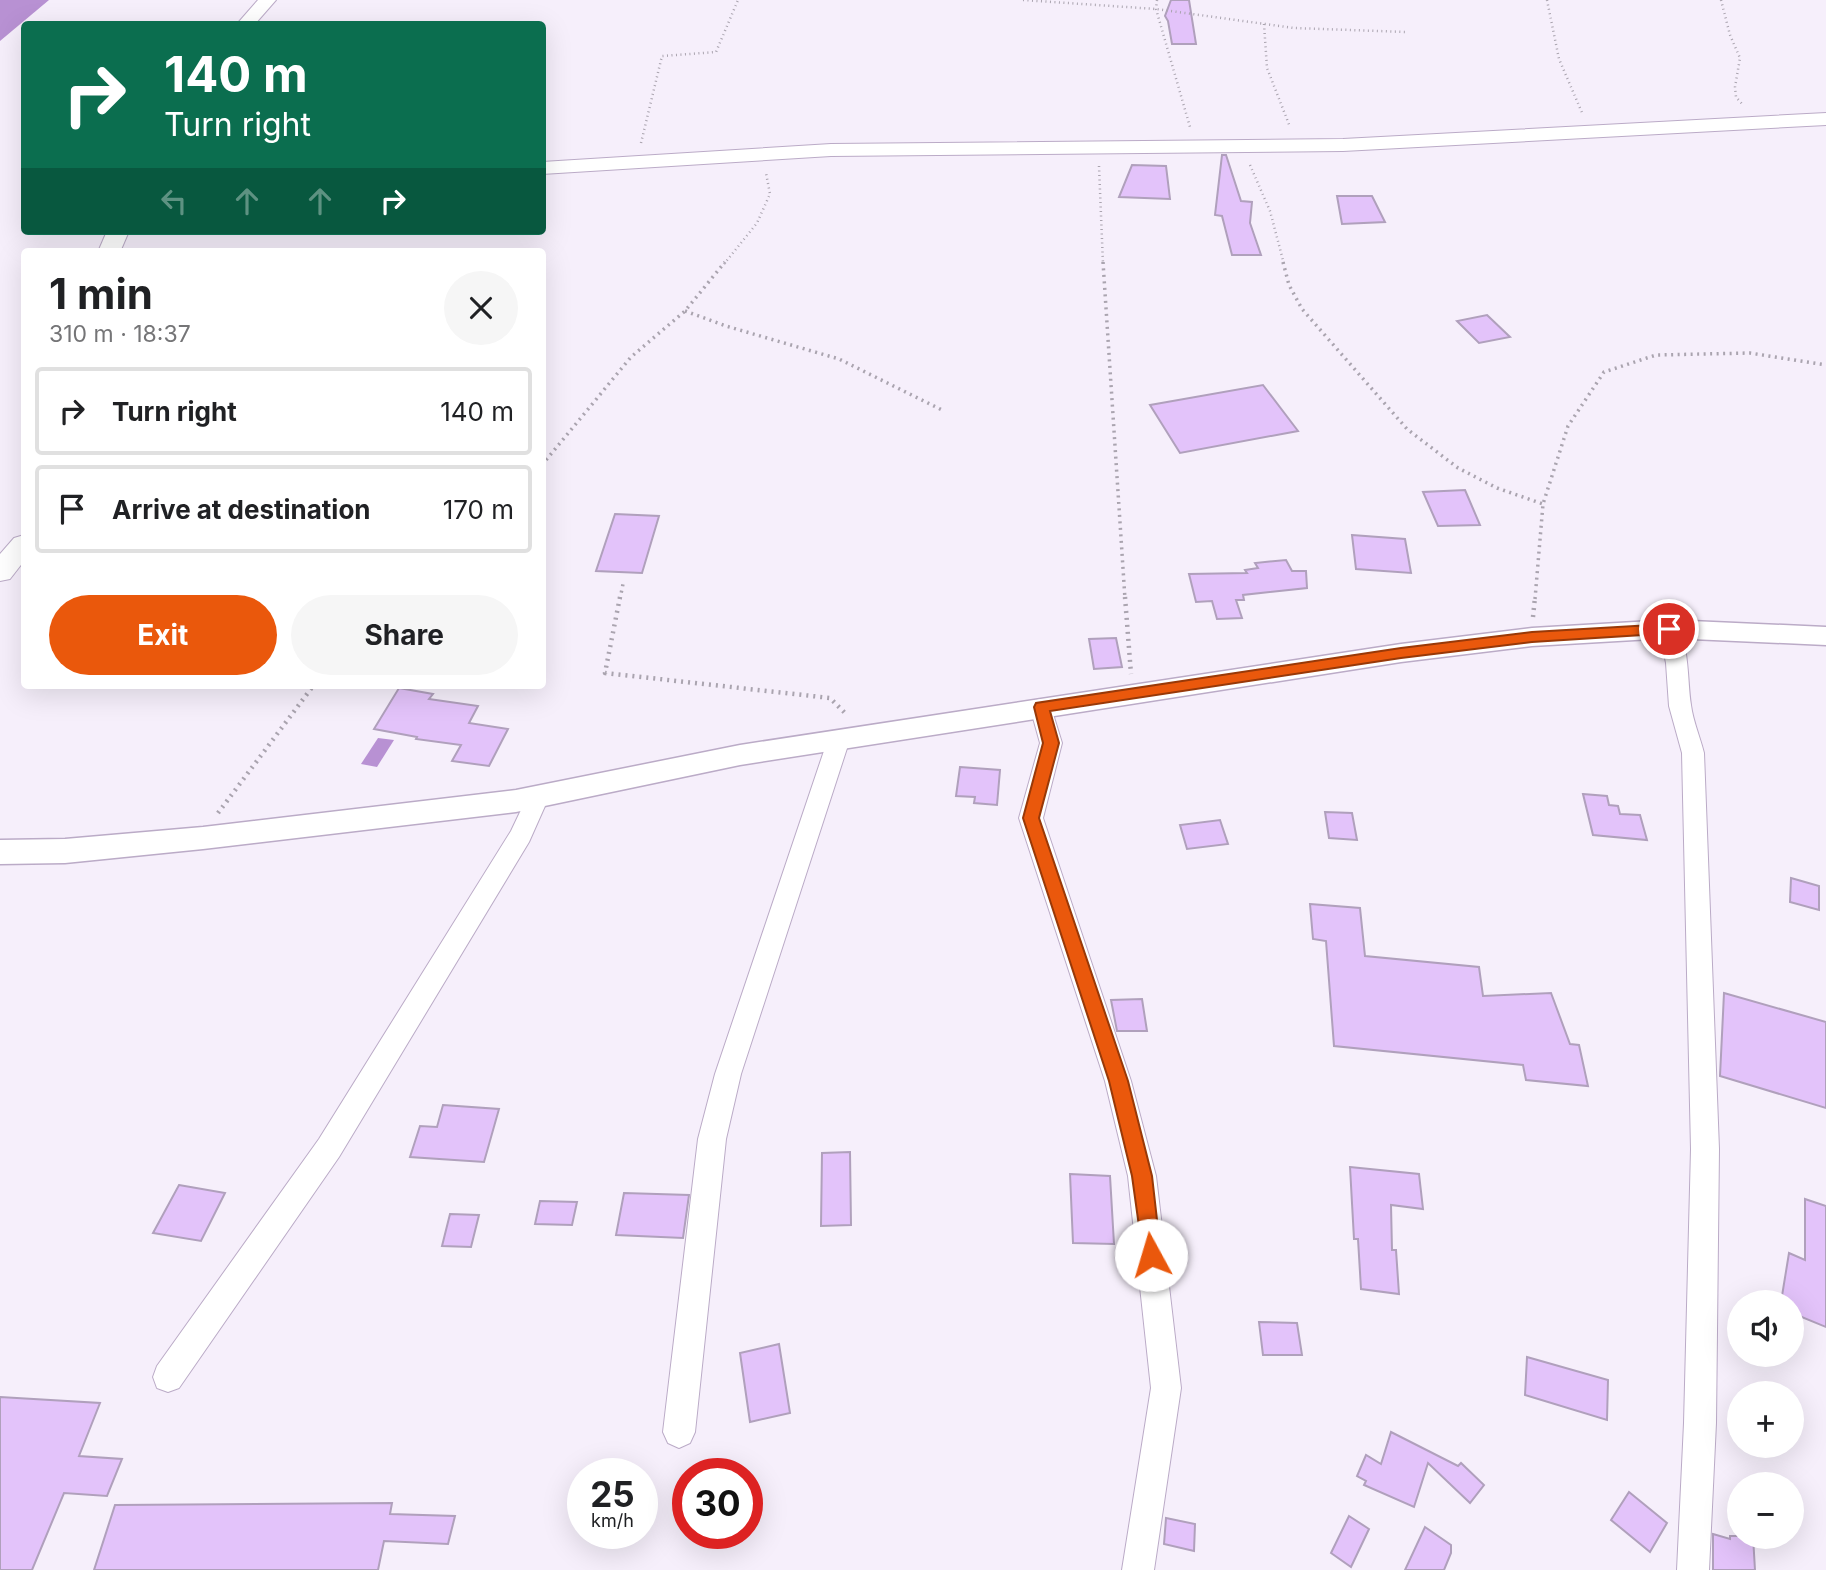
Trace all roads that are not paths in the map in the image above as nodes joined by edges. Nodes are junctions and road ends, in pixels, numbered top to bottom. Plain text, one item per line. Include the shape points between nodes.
1 (267, 0) edge
2 (249, 21) edge
3 (1826, 119) edge
4 (546, 168) edge
5 (21, 548) edge
6 (0, 572) edge
7 (1669, 629) junction
8 (1826, 636) edge
9 (1041, 707) junction
10 (839, 739) junction
11 (538, 797) junction
12 (0, 852) edge
13 (168, 1377) dead end
14 (679, 1432) dead end
15 (1138, 1570) edge
16 (1693, 1570) edge

1 - 2 main road
3 - 4 main road via 1299,147 831,150
5 - 6 main road
7 - 8 street
7 - 9 street via 1532,637 1401,653
7 - 16 street via 1680,706 1693,753 1705,1149
9 - 10 street
9 - 15 street via 1051,743 1031,818 1118,1081 1142,1176 1165,1374
10 - 11 street
10 - 14 street via 728,1074 712,1139
11 - 12 street via 203,838
11 - 13 street via 521,835 329,1148

